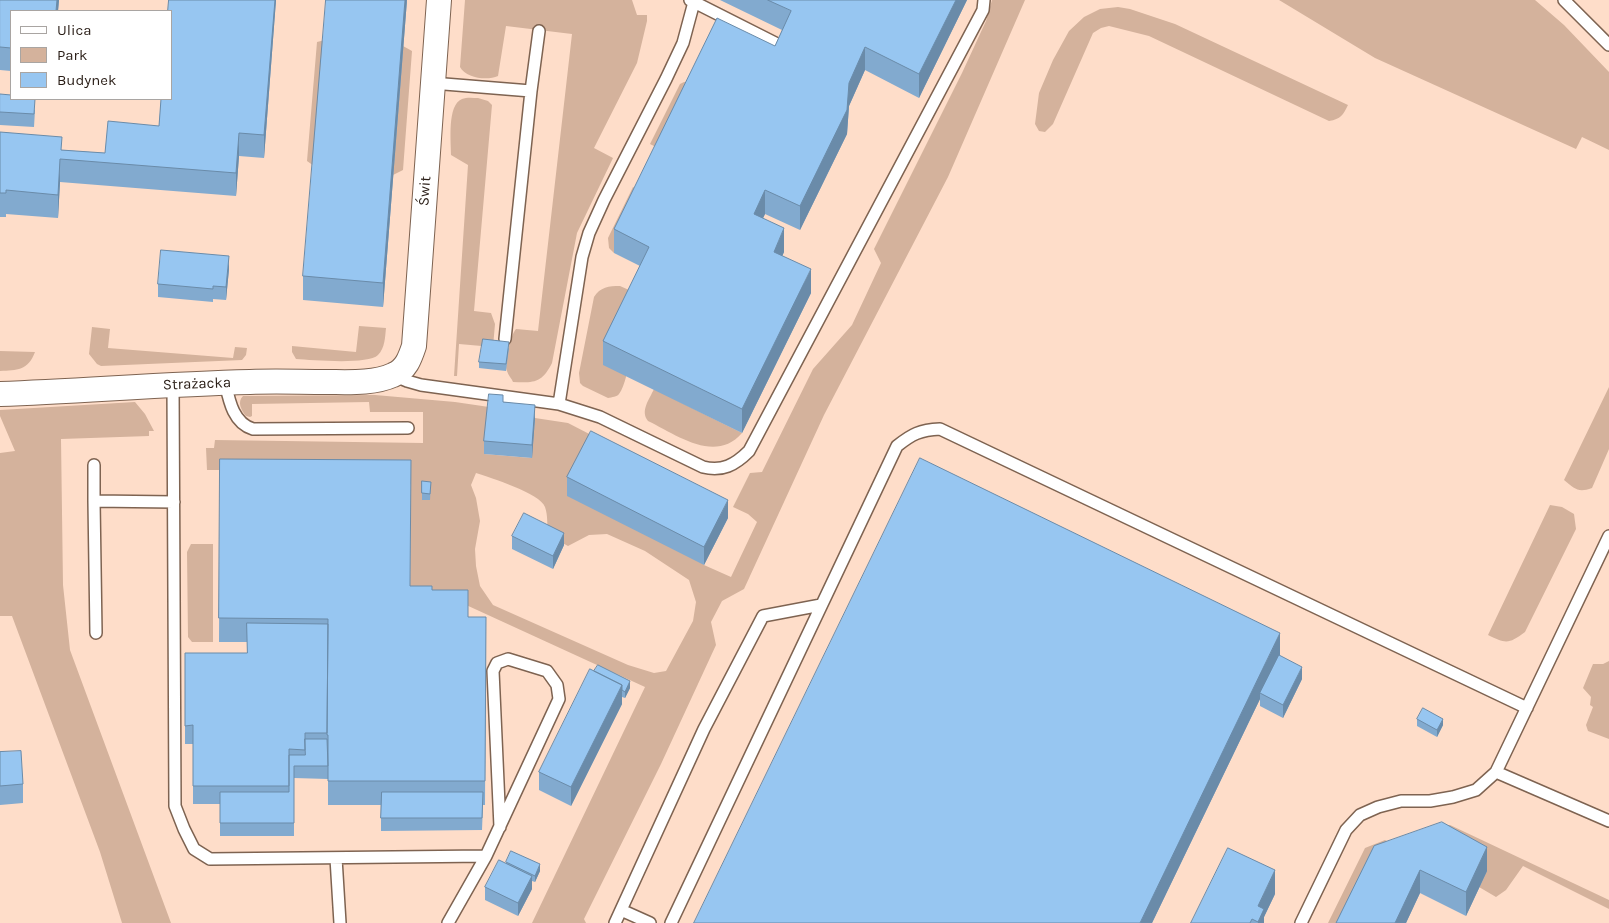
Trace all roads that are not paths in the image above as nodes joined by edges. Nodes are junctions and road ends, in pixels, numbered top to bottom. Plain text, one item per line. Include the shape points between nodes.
1 (439, 0) edge
2 (984, 0) edge
3 (1564, 0) edge
4 (692, 1) edge
5 (539, 30) dead end
6 (780, 45) edge
7 (1609, 46) edge
8 (432, 83) junction
9 (531, 91) junction
10 (505, 339) dead end
11 (394, 375) junction
12 (225, 382) junction
13 (173, 384) junction
14 (0, 394) edge
15 (558, 404) junction
16 (408, 428) dead end
17 (94, 465) dead end
18 (94, 501) junction
19 (174, 502) junction
20 (1609, 536) edge
21 (821, 605) junction
22 (96, 633) dead end
23 (1527, 708) junction
24 (1496, 772) junction
25 (1609, 821) edge
26 (500, 827) junction
27 (486, 856) junction
28 (336, 858) junction
29 (621, 910) junction
30 (340, 923) edge
31 (448, 923) edge
32 (615, 923) edge
33 (650, 923) edge
34 (671, 923) edge
35 (1301, 923) edge

1 - 8 street, Świt
2 - 15 lane via 983,10 759,433 740,460 722,469 703,467 600,417
3 - 7 lane
4 - 6 lane
4 - 15 lane via 683,43 589,233 582,256
5 - 9 lane
8 - 9 lane
8 - 11 street, Świt via 414,346 410,359
9 - 10 lane
11 - 12 street, Strażacka via 354,382
11 - 15 lane via 421,385
12 - 13 street, Strażacka
12 - 16 lane via 235,414 253,429
13 - 14 street, Strażacka
13 - 19 lane
17 - 18 lane
18 - 19 lane
18 - 22 lane
19 - 28 lane via 175,806 184,829 194,850 210,859
20 - 23 lane
21 - 23 lane via 896,446 924,430 940,429
21 - 29 lane via 763,616 704,729
21 - 34 lane
23 - 24 lane
24 - 25 lane
24 - 35 lane via 1476,790 1461,795 1401,802 1360,815 1346,830
26 - 26 lane via 559,699 557,685 547,671 508,659 497,662 493,671
26 - 27 lane
27 - 28 lane
27 - 31 lane
28 - 30 lane
29 - 32 lane
29 - 33 lane

